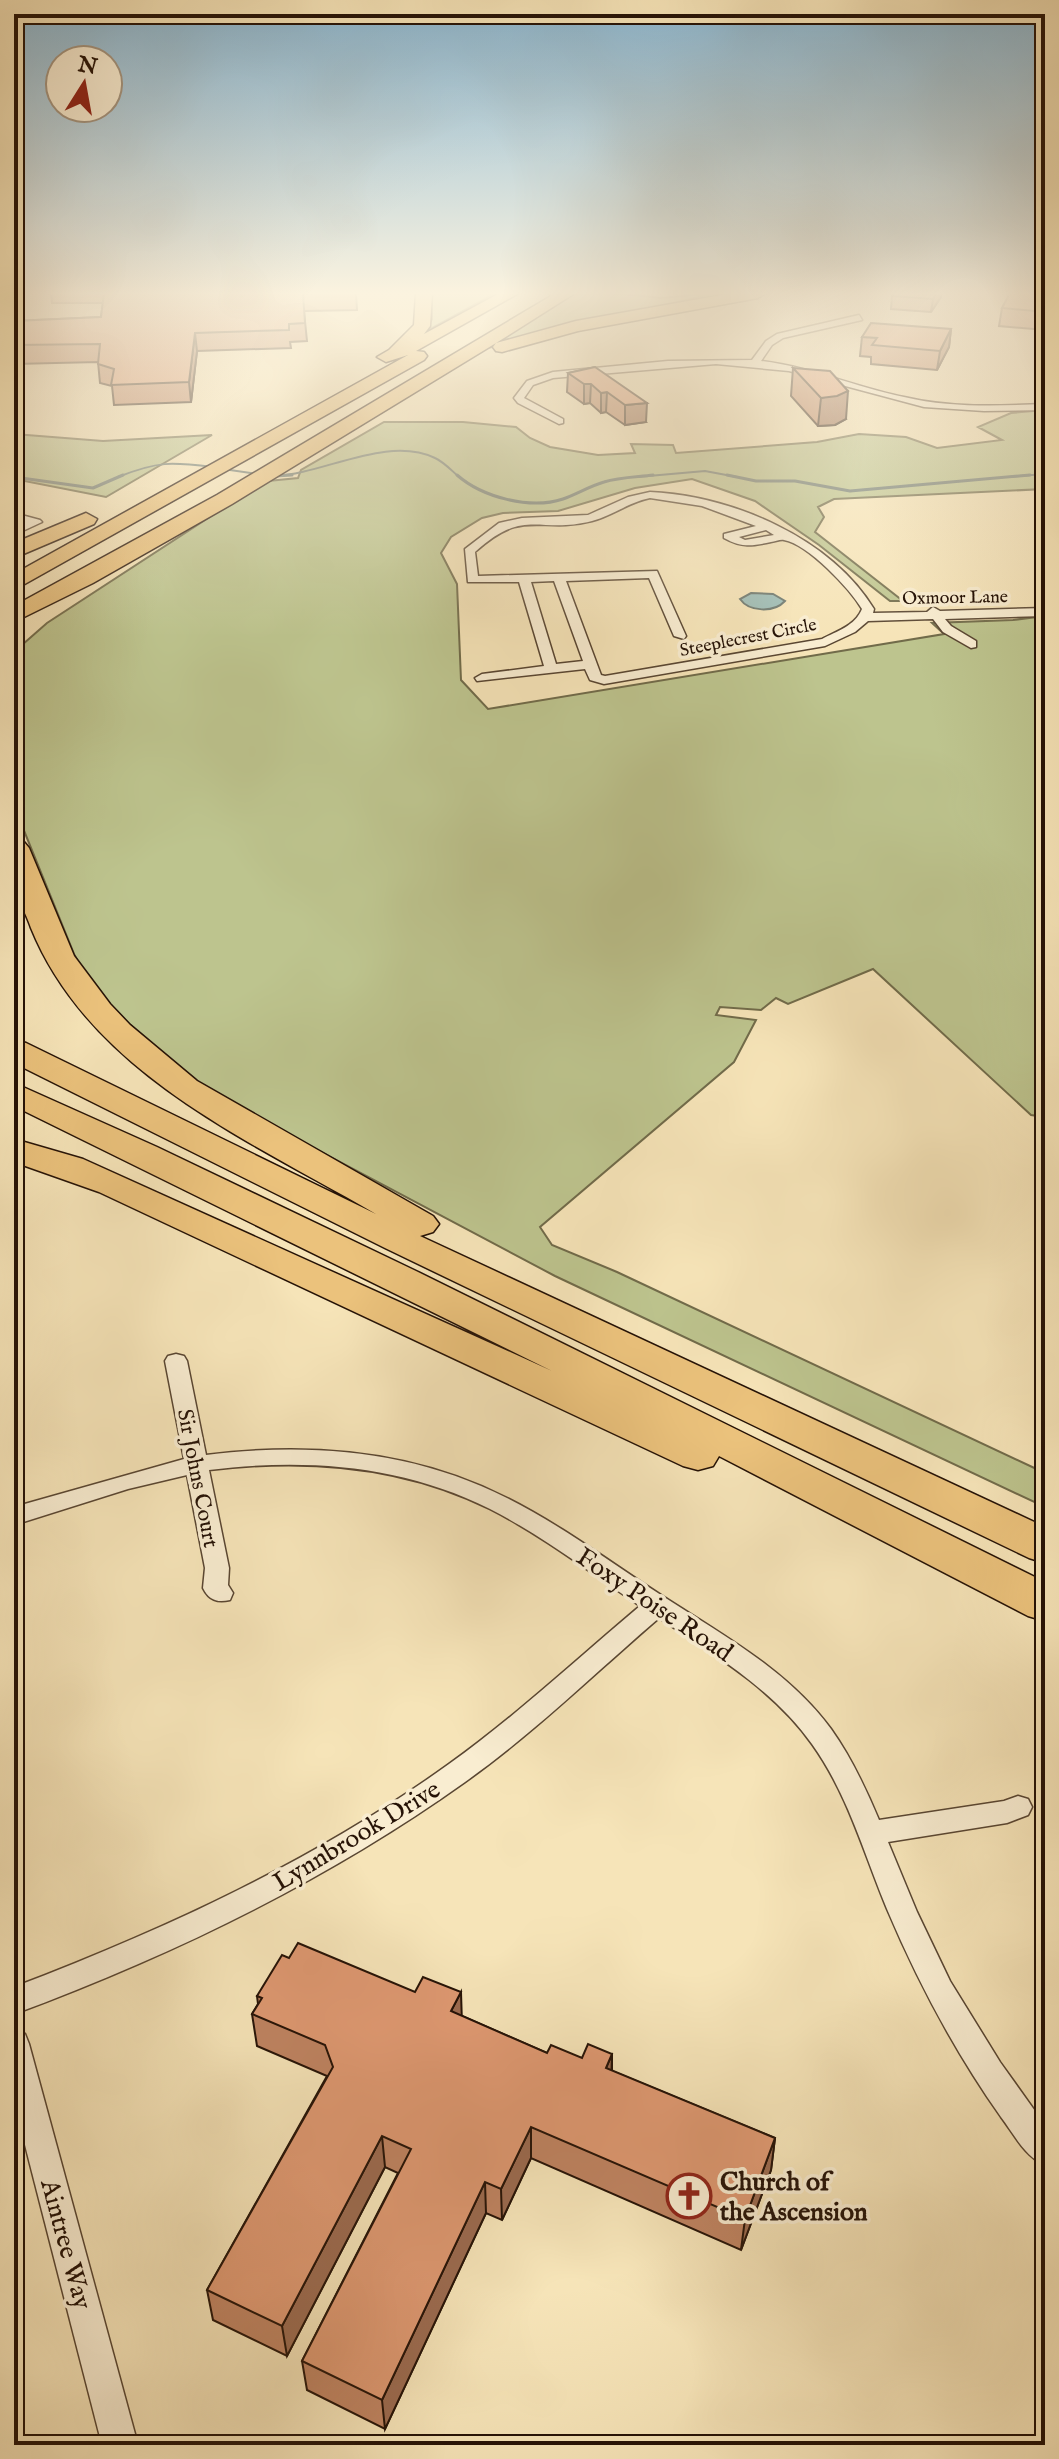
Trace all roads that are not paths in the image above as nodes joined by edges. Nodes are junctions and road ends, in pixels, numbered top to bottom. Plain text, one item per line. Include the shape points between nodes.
1 (318, 408) edge
2 (338, 408) edge
3 (344, 408) edge
4 (360, 408) edge
5 (534, 408) edge
6 (962, 408) edge
7 (1003, 408) edge
8 (559, 421) dead end
9 (231, 471) junction
10 (118, 505) junction
11 (14, 516) edge
12 (766, 527) junction
13 (14, 532) edge
14 (787, 536) junction
15 (14, 551) edge
16 (14, 561) edge
17 (524, 579) junction
18 (14, 583) edge
19 (561, 584) junction
20 (14, 601) edge
21 (1045, 603) edge
22 (933, 612) junction
23 (1045, 612) edge
24 (867, 613) junction
25 (17, 626) edge
26 (680, 636) dead end
27 (971, 644) dead end
28 (590, 664) junction
29 (551, 668) junction
30 (482, 678) dead end
31 (14, 848) edge
32 (14, 870) edge
33 (38, 902) junction
34 (14, 1050) edge
35 (14, 1093) edge
36 (14, 1124) edge
37 (14, 1150) edge
38 (176, 1361) dead end
39 (515, 1370) junction
40 (723, 1393) junction
41 (197, 1465) junction
42 (14, 1516) edge
43 (1045, 1546) edge
44 (221, 1593) dead end
45 (1045, 1603) edge
46 (657, 1605) junction
47 (1045, 1615) edge
48 (1018, 1807) dead end
49 (870, 1833) junction
50 (14, 2001) edge
51 (14, 2044) edge
52 (1045, 2150) edge
53 (120, 2445) edge

1 - 9 highway
2 - 9 highway
3 - 9 highway
4 - 9 highway
5 - 8 street
6 - 7 street
9 - 10 highway
9 - 18 highway
9 - 20 highway
9 - 25 highway via 114,562
9 - 25 highway via 144,557 82,590 64,607
10 - 15 highway
10 - 16 highway
11 - 13 street via 36,522
12 - 14 street
12 - 14 street via 728,536 744,544
12 - 17 street via 689,499 642,495 583,520 503,525 469,551 472,579
14 - 24 street via 855,584
17 - 19 street
17 - 29 street
19 - 26 street via 659,586
19 - 28 street
21 - 22 street, Oxmoor Lane
22 - 23 street, Oxmoor Lane
22 - 24 street, Oxmoor Lane
22 - 27 street
24 - 28 street, Steeplecrest Circle via 853,628 825,642 616,680 595,677
28 - 29 street
29 - 30 street
31 - 33 highway
32 - 33 highway
33 - 40 highway via 59,957 98,1011 185,1088
34 - 40 highway
35 - 45 highway via 715,1434
36 - 39 highway
37 - 39 highway via 112,1184
38 - 41 street, Sir Johns Court
39 - 47 highway
40 - 43 highway
41 - 42 street, Foxy Poise Road
41 - 44 street, Sir Johns Court via 217,1568 214,1583
41 - 46 street, Foxy Poise Road via 282,1456 337,1458 433,1477 530,1520
46 - 49 street, Foxy Poise Road via 787,1696 838,1762
46 - 50 street, Lynnbrook Drive via 509,1732 386,1821 215,1917
48 - 49 street
49 - 52 street, Foxy Poise Road via 931,1974 969,2043
51 - 53 street, Aintree Way

